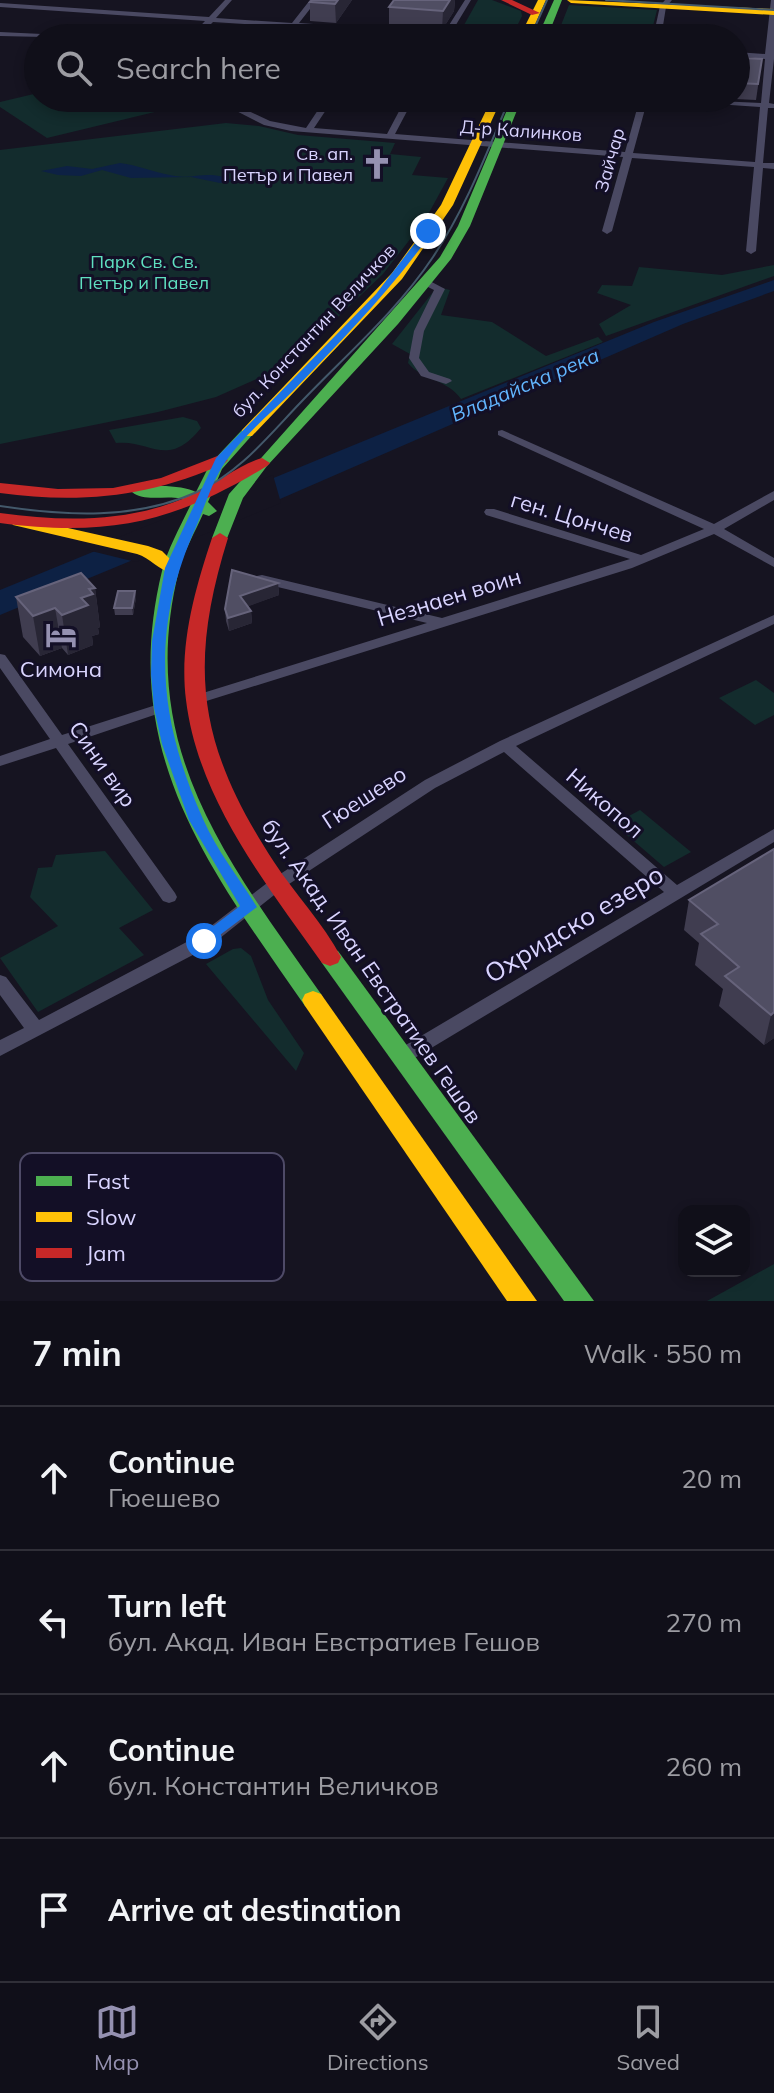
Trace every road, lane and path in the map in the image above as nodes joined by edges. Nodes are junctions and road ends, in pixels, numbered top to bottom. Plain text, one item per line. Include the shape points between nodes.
1 (229, 0) edge
2 (314, 0) edge
3 (468, 0) edge
4 (505, 0) edge
5 (558, 0) edge
6 (571, 0) edge
7 (663, 2) edge
8 (0, 5) edge
9 (137, 7) dead end
10 (538, 7) edge
11 (773, 8) edge
12 (130, 14) junction
13 (211, 19) junction
14 (206, 24) edge
15 (279, 24) edge
16 (294, 24) edge
17 (454, 24) edge
18 (548, 24) edge
19 (659, 24) edge
20 (3, 33) edge
21 (24, 34) edge
22 (750, 55) edge
23 (772, 56) edge
24 (750, 105) edge
25 (770, 106) edge
26 (248, 112) edge
27 (321, 112) edge
28 (402, 112) edge
29 (490, 112) edge
30 (511, 112) edge
31 (640, 112) edge
32 (308, 131) junction
33 (389, 137) junction
34 (476, 143) junction
35 (498, 145) junction
36 (629, 155) junction
37 (761, 165) junction
38 (774, 166) edge
39 (607, 231) dead end
40 (751, 251) dead end
41 (426, 282) junction
42 (446, 381) dead end
43 (502, 433) dead end
44 (220, 460) junction
45 (262, 463) junction
46 (0, 488) edge
47 (140, 492) junction
48 (774, 495) edge
49 (200, 501) junction
50 (490, 512) dead end
51 (0, 518) edge
52 (19, 522) junction
53 (715, 529) junction
54 (217, 543) junction
55 (642, 559) junction
56 (774, 563) edge
57 (171, 568) junction
58 (250, 576) edge
59 (774, 619) edge
60 (441, 622) junction
61 (0, 658) edge
62 (195, 700) junction
63 (161, 708) junction
64 (61, 742) junction
65 (505, 745) junction
66 (0, 761) edge
67 (774, 835) edge
68 (277, 884) junction
69 (676, 893) junction
70 (169, 897) dead end
71 (249, 907) junction
72 (0, 982) edge
73 (36, 1030) junction
74 (0, 1049) edge
75 (401, 1057) junction
76 (523, 1301) edge
77 (580, 1301) edge

1 - 13 street
2 - 16 street
3 - 17 street
4 - 10 main road
5 - 18 main road
6 - 7 main road
7 - 11 main road
7 - 19 street
8 - 12 street
9 - 12 street
11 - 23 street
12 - 13 street
13 - 14 street
13 - 15 street
20 - 21 street
22 - 23 street
23 - 25 street
24 - 25 street
25 - 37 street
26 - 32 street, Д-р Калинков via 267,123
27 - 32 street
28 - 33 street
29 - 34 main road, бул. Константин Величков
30 - 35 main road
31 - 36 street, Зайчар
32 - 33 street, Д-р Калинков
33 - 34 street, Д-р Калинков
34 - 35 street, Д-р Калинков
34 - 44 main road, бул. Константин Величков via 439,218 397,276
35 - 36 street, Д-р Калинков
35 - 41 main road via 456,251
36 - 37 street, Д-р Калинков
36 - 39 street, Зайчар
37 - 38 street, Д-р Калинков
37 - 40 street
41 - 42 street via 440,289 414,345 414,358 419,369
41 - 45 main road
43 - 53 street
44 - 47 main road
44 - 49 main road
45 - 49 main road
45 - 54 main road, бул. Акад. Иван Евстратиев Гешов via 235,497
46 - 47 main road via 79,498
47 - 49 main road via 188,493
48 - 53 street, Незнаен воин
49 - 52 main road via 160,516 107,525
49 - 54 main road via 213,519
49 - 57 main road
50 - 55 street, ген. Цончев
51 - 52 main road
52 - 57 main road via 142,550
53 - 55 street, Незнаен воин
53 - 56 street
54 - 62 main road, бул. Акад. Иван Евстратиев Гешов via 195,634
55 - 60 street, Незнаен воин
57 - 63 main road via 158,641
58 - 60 street
59 - 65 street, Гюешево
60 - 62 street, Незнаен воин
61 - 64 street, Сини вир
62 - 68 main road, бул. Акад. Иван Евстратиев Гешов via 221,785
63 - 64 street
63 - 71 main road via 196,820
64 - 66 street
64 - 70 street, Сини вир
65 - 68 street, Гюешево via 400,801
65 - 69 street, Никопол
67 - 69 street, Охридско езеро
68 - 71 street, Гюешево
68 - 75 main road, бул. Акад. Иван Евстратиев Гешов
69 - 75 street, Охридско езеро
71 - 73 street, Гюешево via 204,941
71 - 76 main road
72 - 73 street
73 - 74 street, Гюешево
75 - 77 main road, бул. Акад. Иван Евстратиев Гешов

